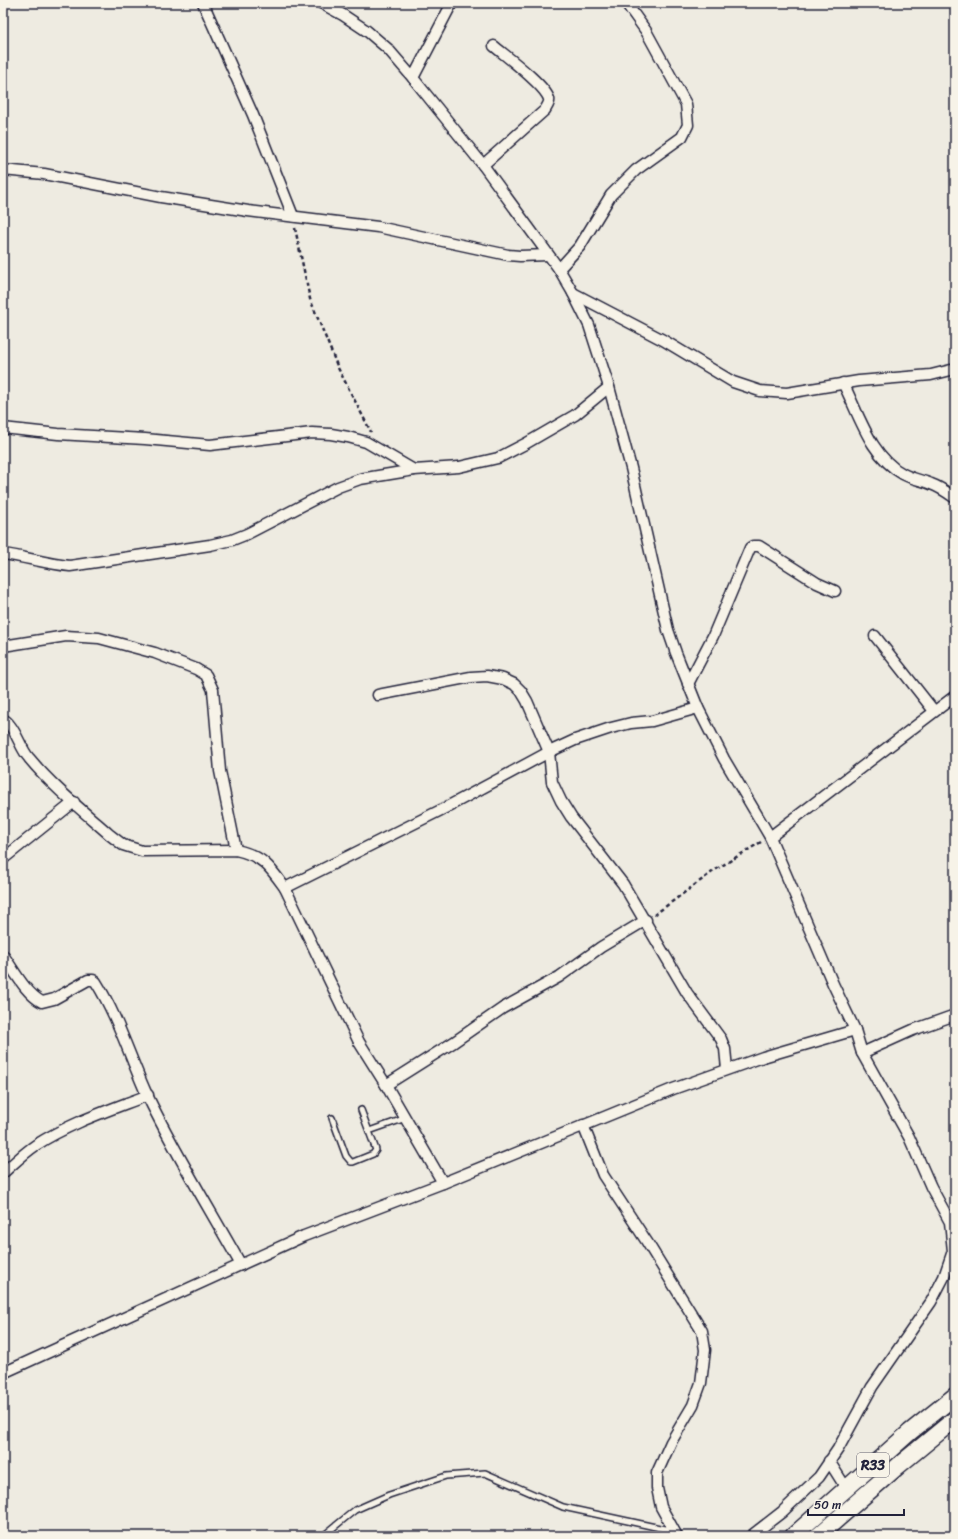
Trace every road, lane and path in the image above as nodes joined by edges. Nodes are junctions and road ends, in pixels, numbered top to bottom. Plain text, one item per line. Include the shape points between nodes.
1 (203, 3) edge
2 (321, 3) edge
3 (452, 3) edge
4 (626, 3) edge
5 (494, 46) dead end
6 (413, 78) junction
7 (483, 165) junction
8 (3, 170) edge
9 (293, 216) junction
10 (548, 255) junction
11 (559, 269) junction
12 (573, 293) junction
13 (955, 369) edge
14 (843, 383) junction
15 (609, 387) junction
16 (3, 428) edge
17 (381, 450) junction
18 (414, 470) junction
19 (955, 498) edge
20 (3, 554) edge
21 (834, 591) dead end
22 (875, 636) dead end
23 (3, 646) edge
24 (688, 684) junction
25 (378, 695) dead end
26 (955, 696) edge
27 (698, 708) junction
28 (934, 711) junction
29 (3, 721) edge
30 (549, 752) junction
31 (74, 802) junction
32 (770, 837) junction
33 (236, 850) junction
34 (3, 859) edge
35 (285, 888) junction
36 (646, 920) junction
37 (3, 955) edge
38 (955, 1015) edge
39 (855, 1030) junction
40 (862, 1053) junction
41 (727, 1068) junction
42 (386, 1085) junction
43 (148, 1095) junction
44 (360, 1110) dead end
45 (332, 1118) dead end
46 (406, 1118) junction
47 (583, 1125) junction
48 (369, 1131) junction
49 (3, 1173) edge
50 (443, 1183) junction
51 (241, 1265) junction
52 (3, 1373) edge
53 (955, 1396) edge
54 (955, 1419) edge
55 (829, 1461) junction
56 (846, 1488) junction
57 (676, 1534) edge
58 (323, 1536) edge
59 (751, 1536) edge
60 (793, 1536) edge
61 (818, 1536) edge

1 - 9 street via 253,116
2 - 6 street via 367,31 388,49
3 - 6 street
4 - 11 street via 646,31 686,104 688,125 682,137 636,170 611,195 580,246
5 - 7 street via 538,83 549,98 549,103 545,110
6 - 7 street
7 - 10 street
8 - 9 street via 44,174 161,197
9 - 10 street via 378,227 508,255
9 - 17 path via 310,299 338,368
10 - 11 street
11 - 12 street
12 - 14 street via 663,340 733,382 760,392 787,393
12 - 15 street via 589,325
13 - 14 street via 931,375
14 - 19 street via 866,432 888,464 902,474 931,483
15 - 18 street via 575,415 498,458 459,467
15 - 24 street via 633,476 668,630
16 - 17 street via 210,444 312,433 331,434 366,442
17 - 18 street
18 - 20 street via 360,479 338,487 247,534 210,545 70,566
21 - 24 street via 759,546 753,546 713,636
22 - 28 street
23 - 33 street via 66,636 99,638 155,654 206,675 213,690 220,771
24 - 27 street
25 - 30 street via 471,677 503,679 521,691
26 - 28 street
27 - 30 street via 652,721 611,728
27 - 32 street via 724,759
28 - 32 street
29 - 31 street via 12,726 23,751 29,758
30 - 35 street via 445,808
30 - 36 street via 552,782 561,801 624,884
31 - 33 street via 110,835 131,848 157,852
31 - 34 street
32 - 36 path via 715,870
32 - 39 street
33 - 35 street via 250,853 262,860 272,868
35 - 42 street via 359,1042
36 - 41 street via 687,993 721,1038
36 - 42 street via 558,977 503,1008
37 - 43 street via 30,993 42,1002 48,1002 88,980 96,982 109,1005
38 - 40 street via 913,1030
39 - 40 street
39 - 41 street
40 - 55 street via 909,1137 950,1222 953,1251 944,1277 931,1302 872,1387
41 - 47 street
42 - 46 street
43 - 49 street via 54,1135 35,1146
43 - 51 street via 188,1174
44 - 48 lane
45 - 48 lane via 346,1156 351,1162 375,1152 376,1148
46 - 48 lane
46 - 50 street
47 - 50 street
47 - 57 street via 603,1175 702,1331 704,1350 701,1382 693,1404 668,1447 657,1473 661,1507
50 - 51 street via 304,1236
51 - 52 street
53 - 56 main road, R33
54 - 61 main road, R33
55 - 56 street
55 - 59 street via 819,1477 782,1512
56 - 60 main road, R33
57 - 58 lane via 563,1507 485,1474 446,1476 389,1495 355,1510

